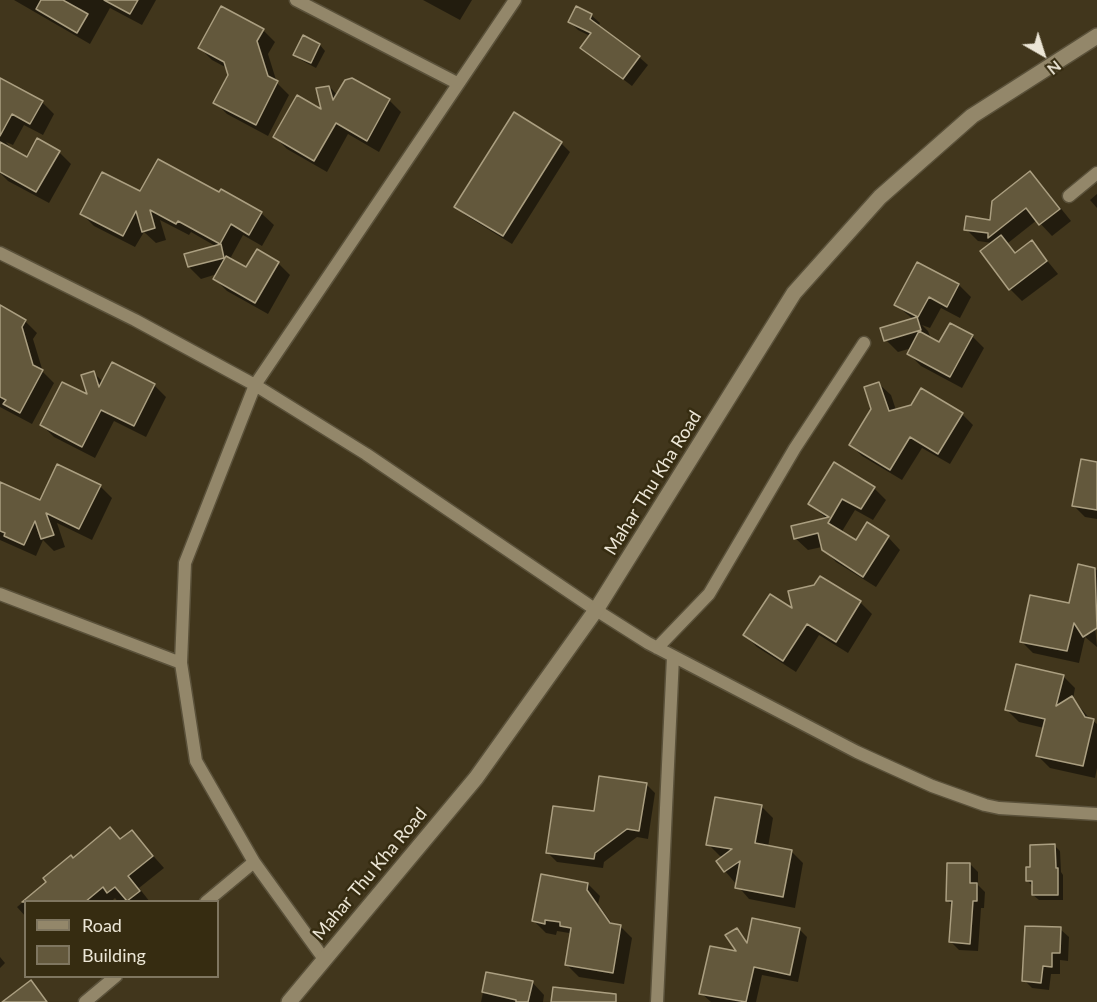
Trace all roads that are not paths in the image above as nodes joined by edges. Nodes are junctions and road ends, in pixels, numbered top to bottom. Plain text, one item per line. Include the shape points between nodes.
1 (296, 0) edge
2 (515, 0) edge
3 (1097, 36) edge
4 (457, 83) junction
5 (1097, 173) edge
6 (1069, 196) dead end
7 (0, 253) edge
8 (864, 343) dead end
9 (255, 385) junction
10 (0, 594) edge
11 (596, 610) junction
12 (657, 648) junction
13 (673, 657) junction
14 (181, 663) junction
15 (1097, 814) edge
16 (254, 862) junction
17 (208, 900) edge
18 (324, 959) junction
19 (114, 978) edge
20 (85, 1002) edge
21 (289, 1002) edge
22 (657, 1002) edge

1 - 4 street
2 - 4 street
3 - 11 main road, Mahar Thu Kha Road via 972,116 880,197 794,293
4 - 9 street
5 - 6 street
7 - 9 street
8 - 12 street via 795,448 709,594
9 - 11 street via 366,454
9 - 14 street via 185,563
10 - 14 street
11 - 12 street
11 - 18 main road, Mahar Thu Kha Road via 476,778
12 - 13 street
13 - 15 street via 857,752 972,801 999,808
13 - 22 street
14 - 16 street via 196,761
16 - 17 street
16 - 18 street
18 - 21 main road, Mahar Thu Kha Road
19 - 20 street

